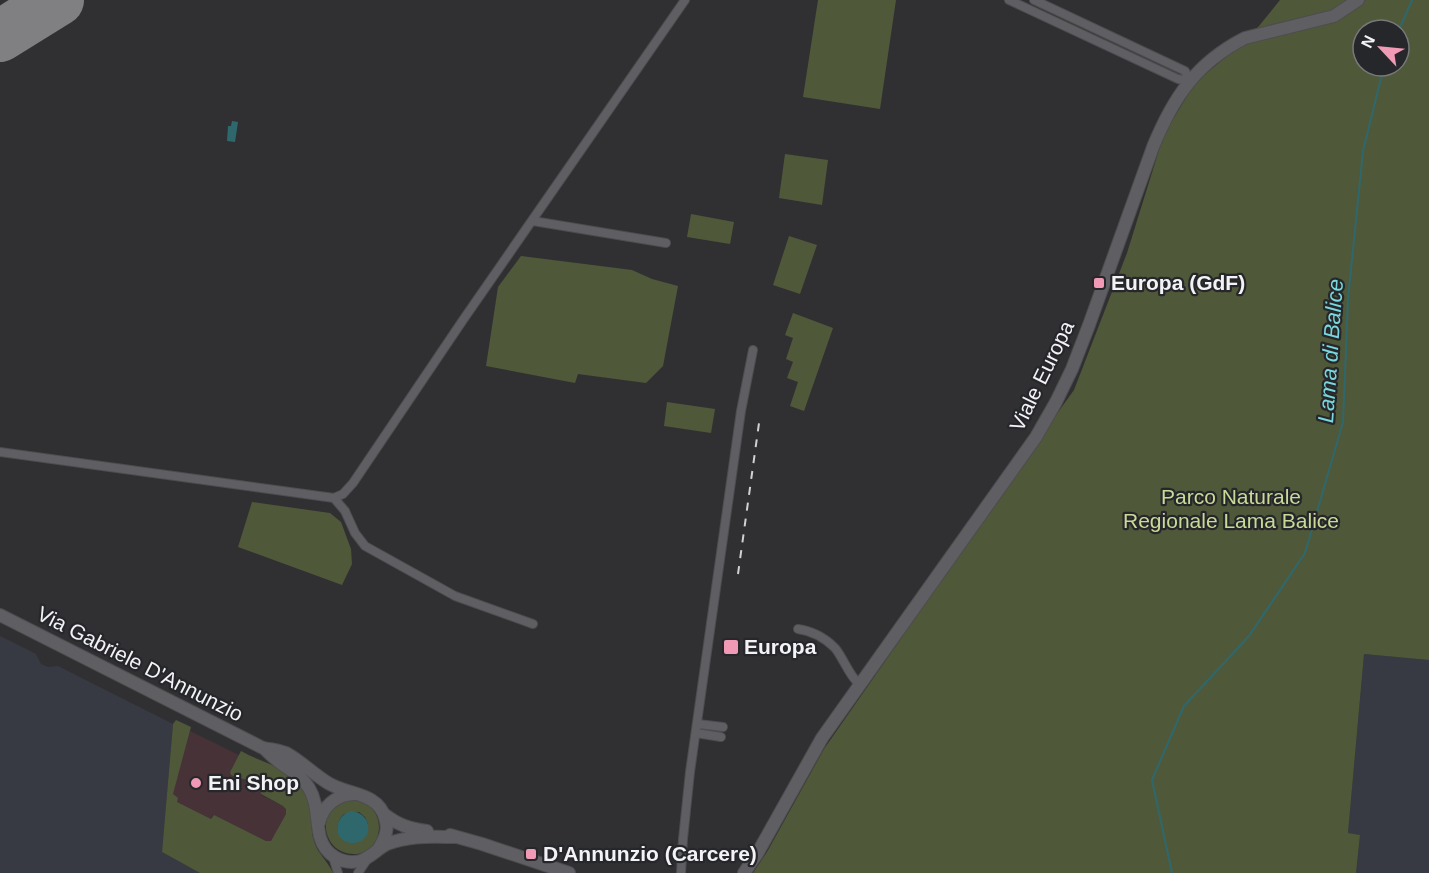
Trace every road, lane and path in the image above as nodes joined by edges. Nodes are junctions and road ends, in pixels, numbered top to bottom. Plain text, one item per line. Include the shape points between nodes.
1 (685, 0) edge
2 (1009, 0) edge
3 (1034, 0) edge
4 (1358, 0) edge
5 (1190, 81) junction
6 (533, 221) junction
7 (666, 243) dead end
8 (753, 350) dead end
9 (0, 452) edge
10 (334, 498) junction
11 (0, 615) edge
12 (533, 624) dead end
13 (798, 629) dead end
14 (859, 684) junction
15 (698, 724) junction
16 (723, 727) dead end
17 (696, 733) junction
18 (722, 736) dead end
19 (263, 748) junction
20 (357, 795) junction
21 (384, 814) junction
22 (319, 825) junction
23 (456, 837) junction
24 (682, 847) junction
25 (379, 848) junction
26 (757, 854) junction
27 (333, 856) junction
28 (369, 857) junction
29 (338, 873) edge
30 (358, 873) edge
31 (569, 873) edge
32 (681, 873) edge
33 (688, 873) edge
34 (739, 873) edge
35 (744, 873) edge

1 - 6 street
2 - 5 street via 1178,80
3 - 5 street via 1185,71
4 - 5 main road, Viale Europa via 1334,16 1245,38 1220,53
5 - 14 main road, Viale Europa via 1163,122 1089,325 1056,402 1036,437
6 - 7 street
6 - 10 street via 353,483
8 - 15 street
9 - 10 street
10 - 12 street via 365,546 454,596
11 - 19 main road, Via Gabriele D'Annunzio
13 - 14 street via 816,634 835,649
14 - 26 main road, Viale Europa via 813,752
15 - 16 street
15 - 17 street
17 - 18 street
17 - 24 street
19 - 20 main road via 284,752 329,784
19 - 22 main road via 304,781 314,799
20 - 21 main road via 372,800
20 - 22 main road via 342,796 328,804
21 - 23 main road via 398,825
21 - 25 main road via 386,835
22 - 27 main road via 320,839
23 - 25 main road via 416,836
23 - 31 main road
24 - 32 street
24 - 33 street
25 - 28 main road
26 - 34 main road, Viale Europa
26 - 35 main road, Viale Europa
27 - 28 main road via 348,861
27 - 29 street
28 - 30 street

